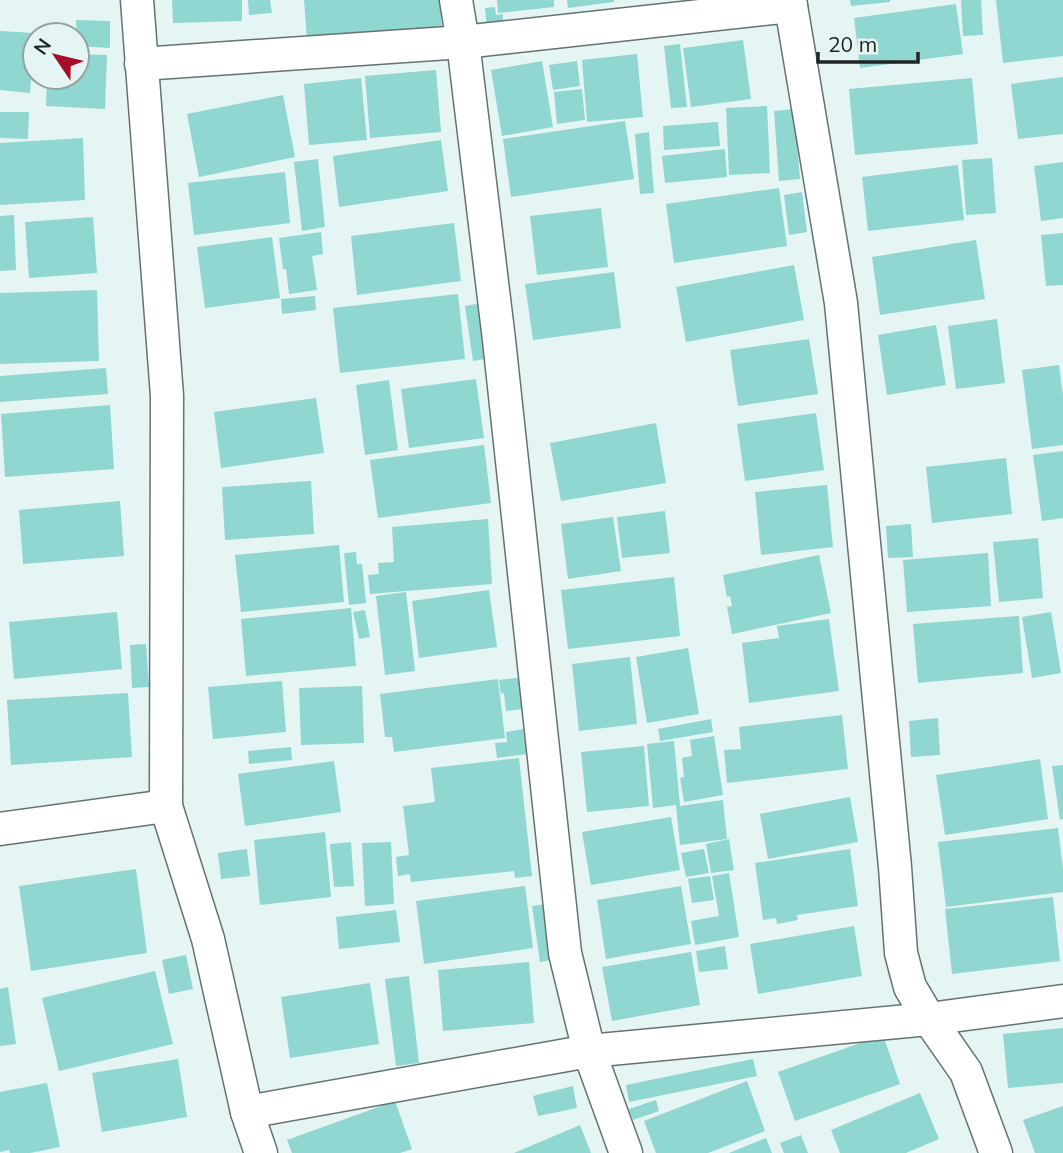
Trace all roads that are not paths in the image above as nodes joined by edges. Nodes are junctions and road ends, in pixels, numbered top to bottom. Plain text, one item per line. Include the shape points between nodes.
1 (137, 0) edge
2 (456, 0) edge
3 (791, 3) edge
4 (463, 41) junction
5 (141, 65) junction
6 (166, 806) junction
7 (0, 829) edge
8 (1063, 1001) edge
9 (929, 1019) junction
10 (589, 1051) junction
11 (247, 1112) junction
12 (261, 1153) edge
13 (626, 1153) edge
14 (996, 1153) edge

1 - 5 street
2 - 4 street
3 - 4 street
3 - 9 street via 841,303 901,953 910,987
4 - 5 street
4 - 10 street via 565,953
5 - 6 street via 167,396
6 - 7 street
6 - 11 street via 208,939
8 - 9 street
9 - 10 street
9 - 14 street via 966,1072
10 - 11 street
10 - 13 street
11 - 12 street

